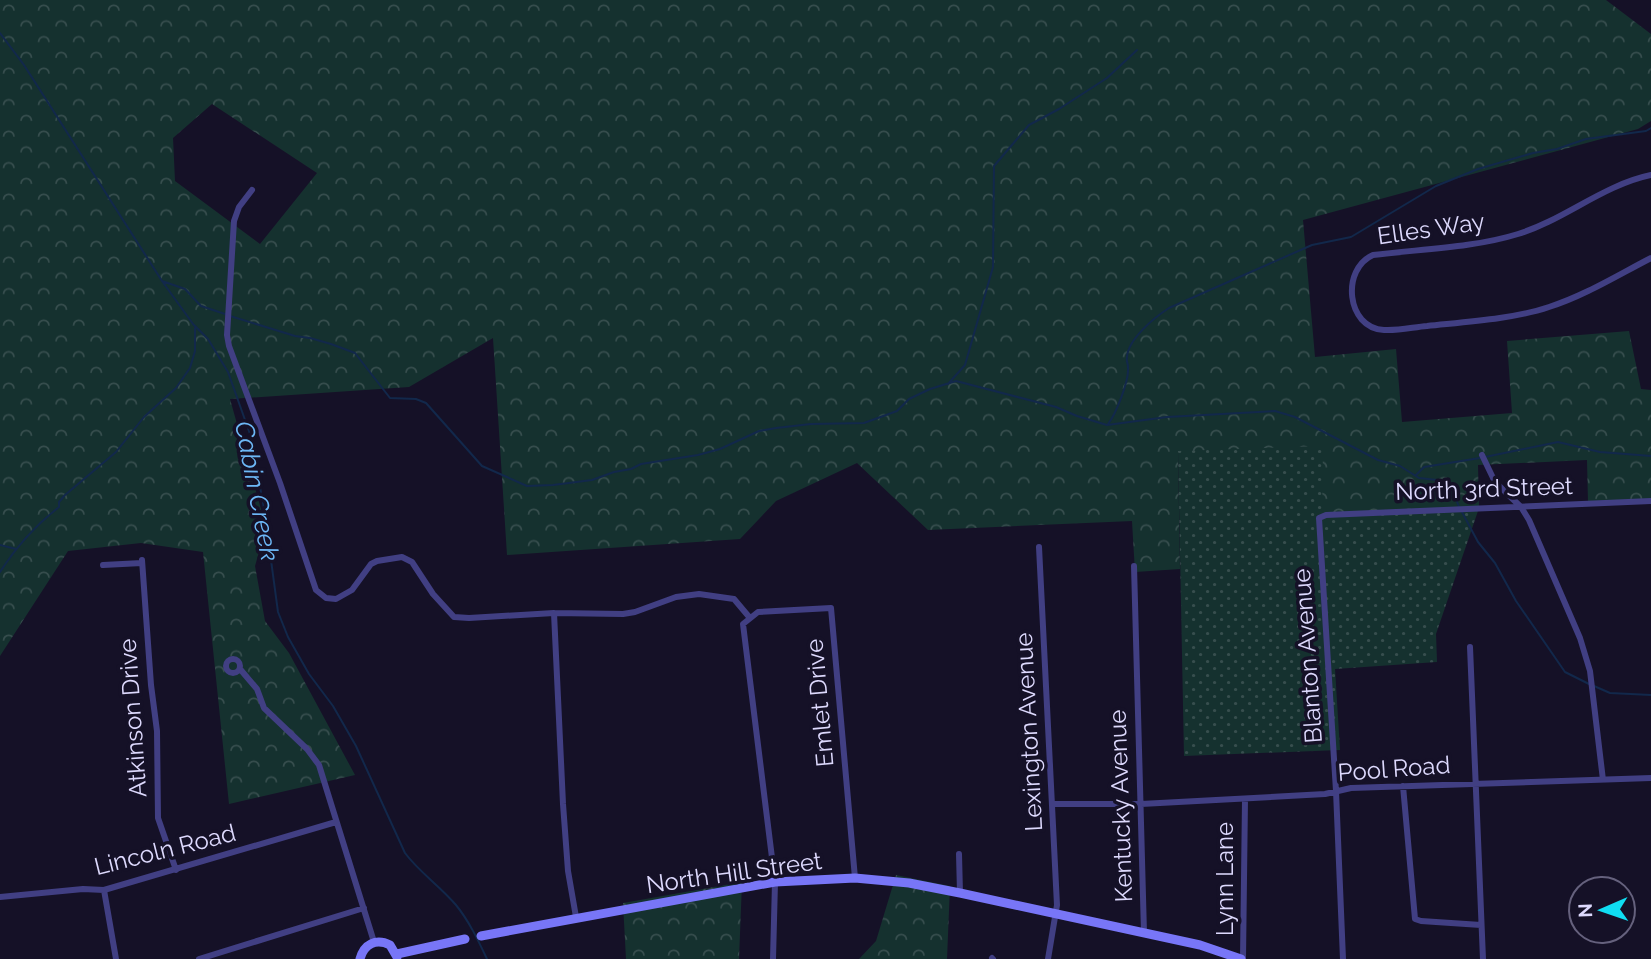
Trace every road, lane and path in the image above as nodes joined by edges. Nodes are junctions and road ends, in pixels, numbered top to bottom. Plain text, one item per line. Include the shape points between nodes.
1 (1651, 175) edge
2 (252, 190) dead end
3 (1651, 258) edge
4 (1482, 455) dead end
5 (1651, 501) edge
6 (1521, 507) junction
7 (1319, 518) joint
8 (1039, 547) dead end
9 (103, 565) dead end
10 (1134, 566) dead end
11 (554, 613) junction
12 (750, 618) junction
13 (1470, 647) dead end
14 (240, 669) dead end
15 (1651, 778) edge
16 (1603, 780) junction
17 (1475, 784) junction
18 (1403, 786) junction
19 (1336, 791) junction
20 (1245, 799) junction
21 (1053, 804) junction
22 (1141, 804) junction
23 (336, 822) junction
24 (960, 854) dead end
25 (176, 870) junction
26 (855, 878) junction
27 (775, 882) junction
28 (104, 890) junction
29 (960, 893) junction
30 (0, 897) edge
31 (364, 908) junction
32 (1056, 915) junction
33 (576, 917) junction
34 (1481, 925) junction
35 (1144, 933) junction
36 (481, 936) joint
37 (465, 939) joint
38 (374, 942) junction
39 (397, 957) edge
40 (116, 959) edge
41 (199, 959) edge
42 (360, 959) edge
43 (773, 959) edge
44 (1048, 959) edge
45 (1242, 959) edge
46 (1343, 959) edge
47 (1483, 959) edge

1 - 3 street, Elles Way via 1517,235 1373,255 1357,270 1352,302 1365,324 1385,330 1464,322 1550,307
2 - 11 street via 234,221 227,335 316,590 336,599 352,590 371,564 402,557 412,562 454,617
4 - 6 street via 1495,482
5 - 6 street, North 3rd Street
6 - 7 street, North 3rd Street
6 - 16 street via 1580,638 1590,671
7 - 19 street, Blanton Avenue
8 - 21 street, Lexington Avenue
9 - 25 street, Atkinson Drive via 142,561 157,731 158,818
10 - 22 street, Kentucky Avenue
11 - 12 street via 623,614 699,594 734,598
11 - 33 street via 563,804
12 - 26 street, Emlet Drive via 758,612 831,608
12 - 27 street via 743,624 746,660
13 - 17 street
14 - 23 street via 264,708 318,765
15 - 16 street, Pool Road
16 - 17 street, Pool Road
17 - 18 street, Pool Road
17 - 34 street
18 - 19 street, Pool Road
18 - 34 street via 1415,919
19 - 20 street, Pool Road
19 - 46 street, Blanton Avenue
20 - 22 street, Pool Road
20 - 45 street, Lynn Lane
21 - 22 street, Pool Road
21 - 32 street, Lexington Avenue
22 - 35 street, Kentucky Avenue
23 - 25 street, Lincoln Road
23 - 31 street
24 - 29 street
25 - 28 street, Lincoln Road
26 - 27 street, North Hill Street
26 - 29 street, North Hill Street
27 - 33 street, North Hill Street
27 - 43 street
28 - 30 street, Lincoln Road
28 - 40 street
29 - 32 street, North Hill Street
31 - 38 street
31 - 41 street
32 - 35 street, North Hill Street
32 - 44 street, Lexington Avenue
33 - 36 street, North Hill Street
34 - 47 street
35 - 45 street, North Hill Street
36 - 37 street, North Hill Street
37 - 39 street, North Hill Street
38 - 39 street via 390,945
38 - 42 street

